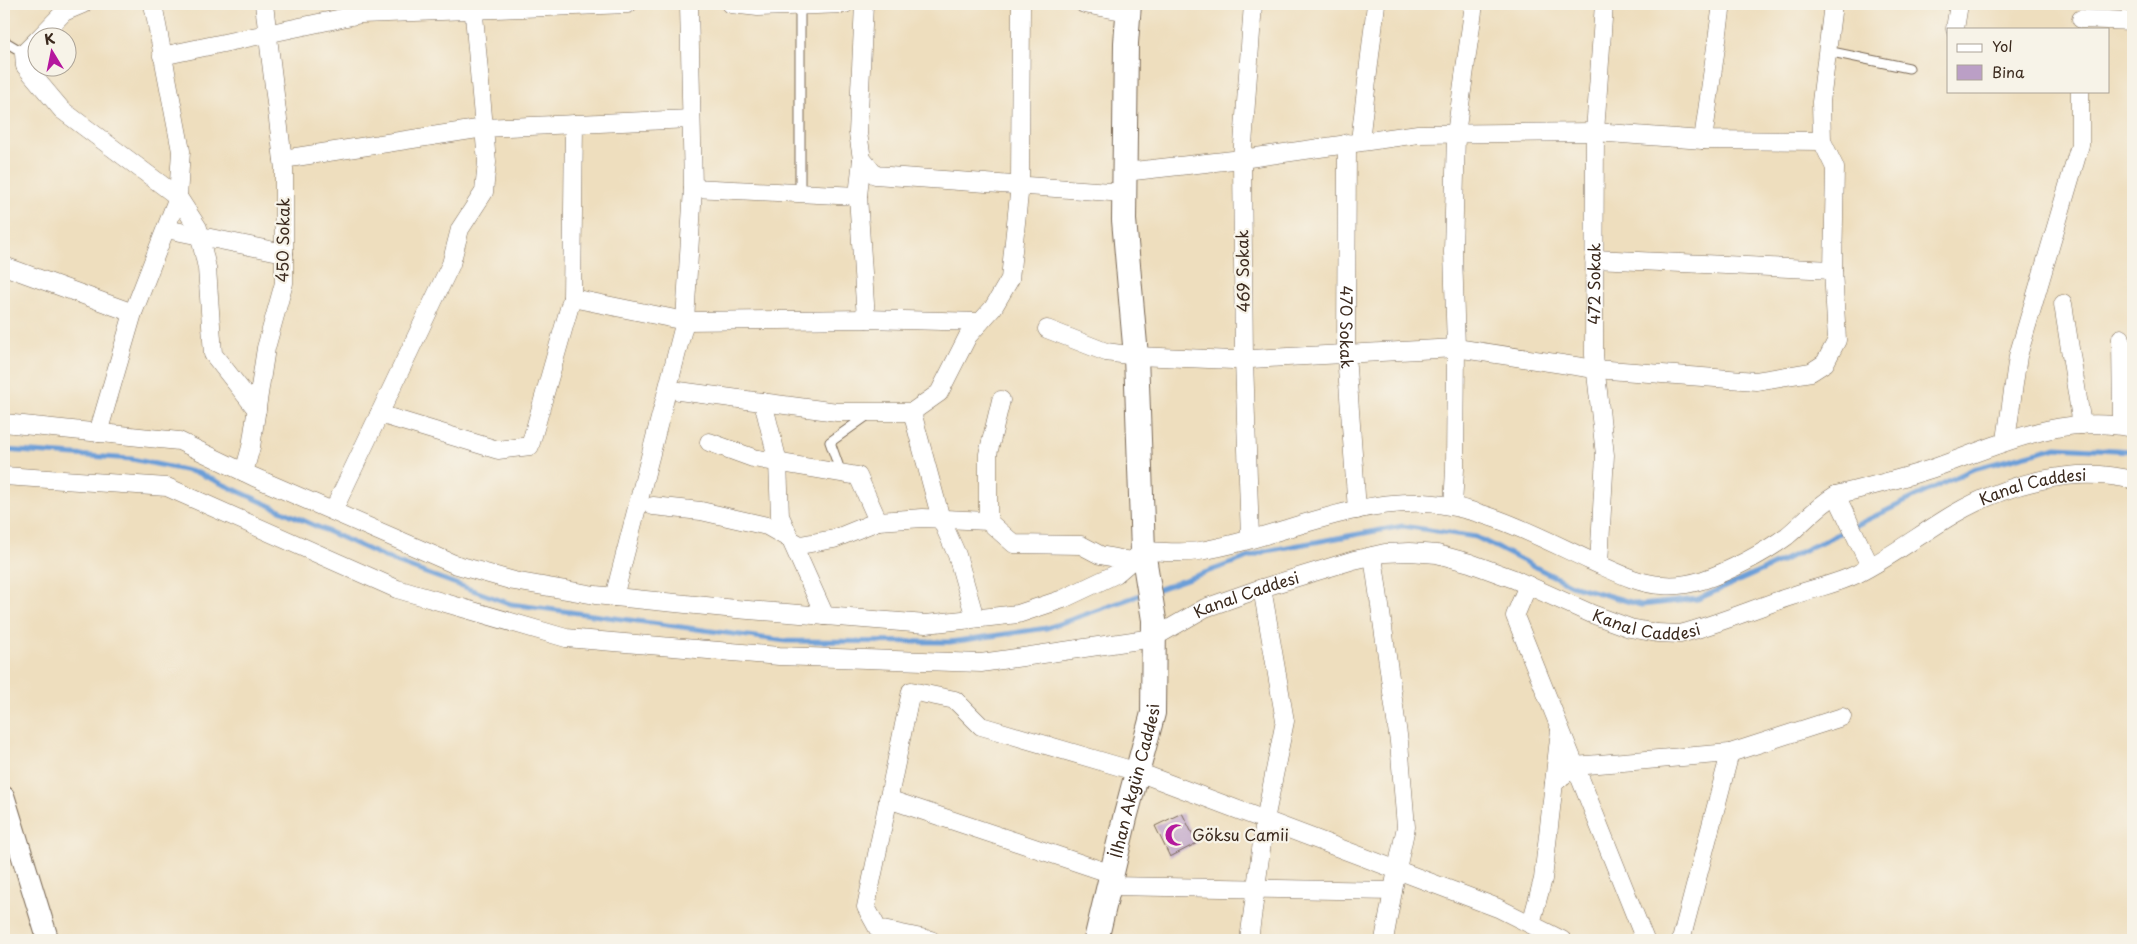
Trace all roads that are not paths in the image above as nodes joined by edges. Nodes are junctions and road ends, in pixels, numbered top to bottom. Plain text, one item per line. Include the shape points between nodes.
1 (82, 4) edge
2 (153, 4) edge
3 (264, 4) edge
4 (628, 4) edge
5 (689, 4) edge
6 (732, 4) edge
7 (845, 4) edge
8 (864, 4) edge
9 (1021, 4) edge
10 (1089, 4) edge
11 (1253, 4) edge
12 (1376, 4) edge
13 (1474, 4) edge
14 (1604, 4) edge
15 (1722, 4) edge
16 (1833, 4) edge
17 (1959, 4) edge
18 (800, 5) junction
19 (474, 7) edge
20 (63, 8) edge
21 (1129, 8) edge
22 (2081, 17) edge
23 (2133, 21) edge
24 (46, 28) edge
25 (1955, 28) edge
26 (267, 33) junction
27 (4, 41) edge
28 (28, 48) edge
29 (1828, 51) junction
30 (24, 52) junction
31 (162, 56) junction
32 (1909, 68) dead end
33 (2080, 92) edge
34 (691, 119) junction
35 (574, 124) junction
36 (484, 128) junction
37 (1595, 132) junction
38 (1456, 134) junction
39 (1703, 140) junction
40 (1822, 141) junction
41 (1354, 142) junction
42 (283, 159) junction
43 (862, 159) junction
44 (1242, 159) junction
45 (1125, 182) junction
46 (1020, 185) junction
47 (692, 188) junction
48 (800, 193) junction
49 (858, 196) junction
50 (178, 197) junction
51 (166, 228) junction
52 (200, 236) junction
53 (284, 253) junction
54 (1594, 259) junction
55 (4, 266) edge
56 (1833, 270) junction
57 (572, 298) junction
58 (2063, 304) dead end
59 (133, 313) junction
60 (866, 319) junction
61 (685, 321) junction
62 (980, 322) junction
63 (1047, 329) dead end
64 (2121, 338) dead end
65 (1456, 348) junction
66 (1346, 354) junction
67 (1136, 356) junction
68 (1244, 360) junction
69 (1595, 369) junction
70 (679, 391) dead end
71 (1001, 400) dead end
72 (763, 402) junction
73 (257, 410) junction
74 (871, 412) junction
75 (912, 412) junction
76 (379, 414) junction
77 (4, 424) edge
78 (2082, 425) junction
79 (2128, 427) edge
80 (98, 433) junction
81 (2006, 440) junction
82 (709, 442) dead end
83 (778, 462) junction
84 (244, 472) junction
85 (840, 473) junction
86 (4, 476) edge
87 (2133, 480) edge
88 (1836, 495) junction
89 (653, 506) dead end
90 (1453, 506) junction
91 (1357, 510) junction
92 (333, 511) junction
93 (941, 519) junction
94 (878, 521) junction
95 (988, 521) junction
96 (1250, 538) junction
97 (790, 539) junction
98 (1373, 556) junction
99 (1139, 560) junction
100 (1599, 564) junction
101 (1870, 566) junction
102 (1528, 585) junction
103 (1262, 588) junction
104 (614, 597) junction
105 (825, 616) junction
106 (975, 618) junction
107 (1153, 629) junction
108 (1842, 717) dead end
109 (1560, 729) junction
110 (1730, 753) junction
111 (1575, 766) junction
112 (1138, 772) junction
113 (1554, 783) junction
114 (4, 797) edge
115 (888, 799) junction
116 (1265, 820) junction
117 (1396, 869) junction
118 (1110, 880) junction
119 (1256, 889) junction
120 (1393, 891) junction
121 (1531, 924) junction
122 (48, 940) edge
123 (931, 940) edge
124 (1096, 940) edge
125 (1249, 940) edge
126 (1384, 940) edge
127 (1562, 940) edge
128 (1645, 940) edge
129 (1681, 940) edge

1 - 20 street
2 - 31 street
3 - 26 street, 450 Sokak
4 - 19 street
5 - 34 street
6 - 18 street via 758,7
7 - 18 street
8 - 43 street via 858,133
9 - 46 street
10 - 21 street
11 - 44 street, 469 Sokak
12 - 41 street, 470 Sokak
13 - 38 street
14 - 37 street, 472 Sokak
15 - 39 street
16 - 29 street
17 - 25 street
18 - 48 lane
19 - 26 street via 362,14
19 - 36 street
20 - 24 street
21 - 45 main road, İlhan Akgün Caddesi
22 - 23 street
26 - 31 street
26 - 42 street, 450 Sokak
27 - 30 lane
28 - 30 street
29 - 32 lane
29 - 40 street via 1821,102
30 - 50 street via 25,66 62,110
31 - 50 street via 182,151
33 - 81 street via 2080,145 2018,356
34 - 35 street
34 - 47 street
35 - 36 street
35 - 57 street
36 - 42 street
36 - 76 street via 487,162 484,192 460,229 451,264
37 - 38 street
37 - 39 street
37 - 54 street, 472 Sokak
38 - 41 street via 1418,134
38 - 65 street via 1453,252
39 - 40 street
40 - 56 street via 1835,168
41 - 44 street
41 - 66 street, 470 Sokak
42 - 53 street, 450 Sokak
43 - 46 street via 875,175
43 - 49 street
44 - 45 street
44 - 68 street, 469 Sokak
45 - 46 street
45 - 67 main road, İlhan Akgün Caddesi via 1124,220
46 - 62 street via 1010,280
47 - 48 street
47 - 61 street
48 - 49 street
49 - 60 street
50 - 51 street
50 - 52 street
51 - 52 street
51 - 59 street
52 - 53 street
52 - 73 street via 207,268 213,354
53 - 73 street, 450 Sokak via 284,283 266,348
54 - 56 street
54 - 69 street, 472 Sokak
55 - 59 street
56 - 69 street via 1837,340 1825,363 1811,372 1756,381
57 - 61 street
57 - 76 street via 530,446 498,450
58 - 78 street
59 - 80 street
60 - 61 street
60 - 62 street
61 - 104 street
62 - 75 street via 968,336 939,393
63 - 67 street via 1106,352
64 - 79 street
65 - 66 street
65 - 69 street
65 - 90 street
66 - 68 street
66 - 91 street, 470 Sokak
67 - 68 street
67 - 99 main road, İlhan Akgün Caddesi
68 - 96 street, 469 Sokak
69 - 100 street, 472 Sokak via 1605,455
70 - 72 street
71 - 95 street via 988,454
72 - 74 street via 837,412
72 - 83 street
73 - 84 street, 450 Sokak
74 - 75 street
74 - 85 lane via 830,442
75 - 93 street
76 - 92 street
77 - 80 street
78 - 79 street
78 - 81 street
80 - 84 street via 179,441
81 - 88 street via 1931,469
82 - 83 street via 753,458
83 - 85 street
83 - 97 street via 780,516
84 - 92 street
85 - 94 street via 858,476
86 - 107 street via 167,487 397,589 566,638 778,656 981,663
87 - 101 street, Kanal Caddesi via 2088,474 2060,477 2004,491 1955,514
88 - 100 street via 1822,503 1785,537 1754,557 1685,585 1662,586 1637,580
88 - 101 street
89 - 97 street via 701,511 767,526
90 - 91 street via 1391,504
90 - 100 street via 1518,528
91 - 96 street
92 - 104 street via 454,564 514,580
93 - 94 street
93 - 95 street
93 - 106 street via 957,555
94 - 97 street via 834,539 800,545
95 - 99 street via 1014,544 1081,545 1100,554
96 - 99 street via 1198,551
97 - 105 street
98 - 102 street, Kanal Caddesi via 1410,552 1437,554
98 - 103 street, Kanal Caddesi
98 - 117 street via 1399,742 1406,827
99 - 106 street via 1063,599 1018,614
99 - 107 main road, İlhan Akgün Caddesi
101 - 102 street, Kanal Caddesi via 1838,581 1680,634 1630,628
102 - 109 street via 1515,616
103 - 107 street, Kanal Caddesi
103 - 116 street via 1285,721
104 - 105 street
105 - 106 street via 926,624
107 - 112 main road, İlhan Akgün Caddesi via 1153,713
108 - 110 street
109 - 111 street
109 - 113 street
110 - 111 street
110 - 129 street
111 - 113 street
111 - 128 street
112 - 115 street via 981,726 955,700 911,691
112 - 116 street
112 - 118 main road, İlhan Akgün Caddesi
113 - 121 street via 1543,879
114 - 122 street
115 - 118 street
115 - 123 street via 866,907 878,929
116 - 117 street
116 - 119 street
117 - 120 street
117 - 121 street
118 - 119 street
118 - 124 main road, İlhan Akgün Caddesi
119 - 120 street
119 - 125 street
120 - 126 street
121 - 127 street

